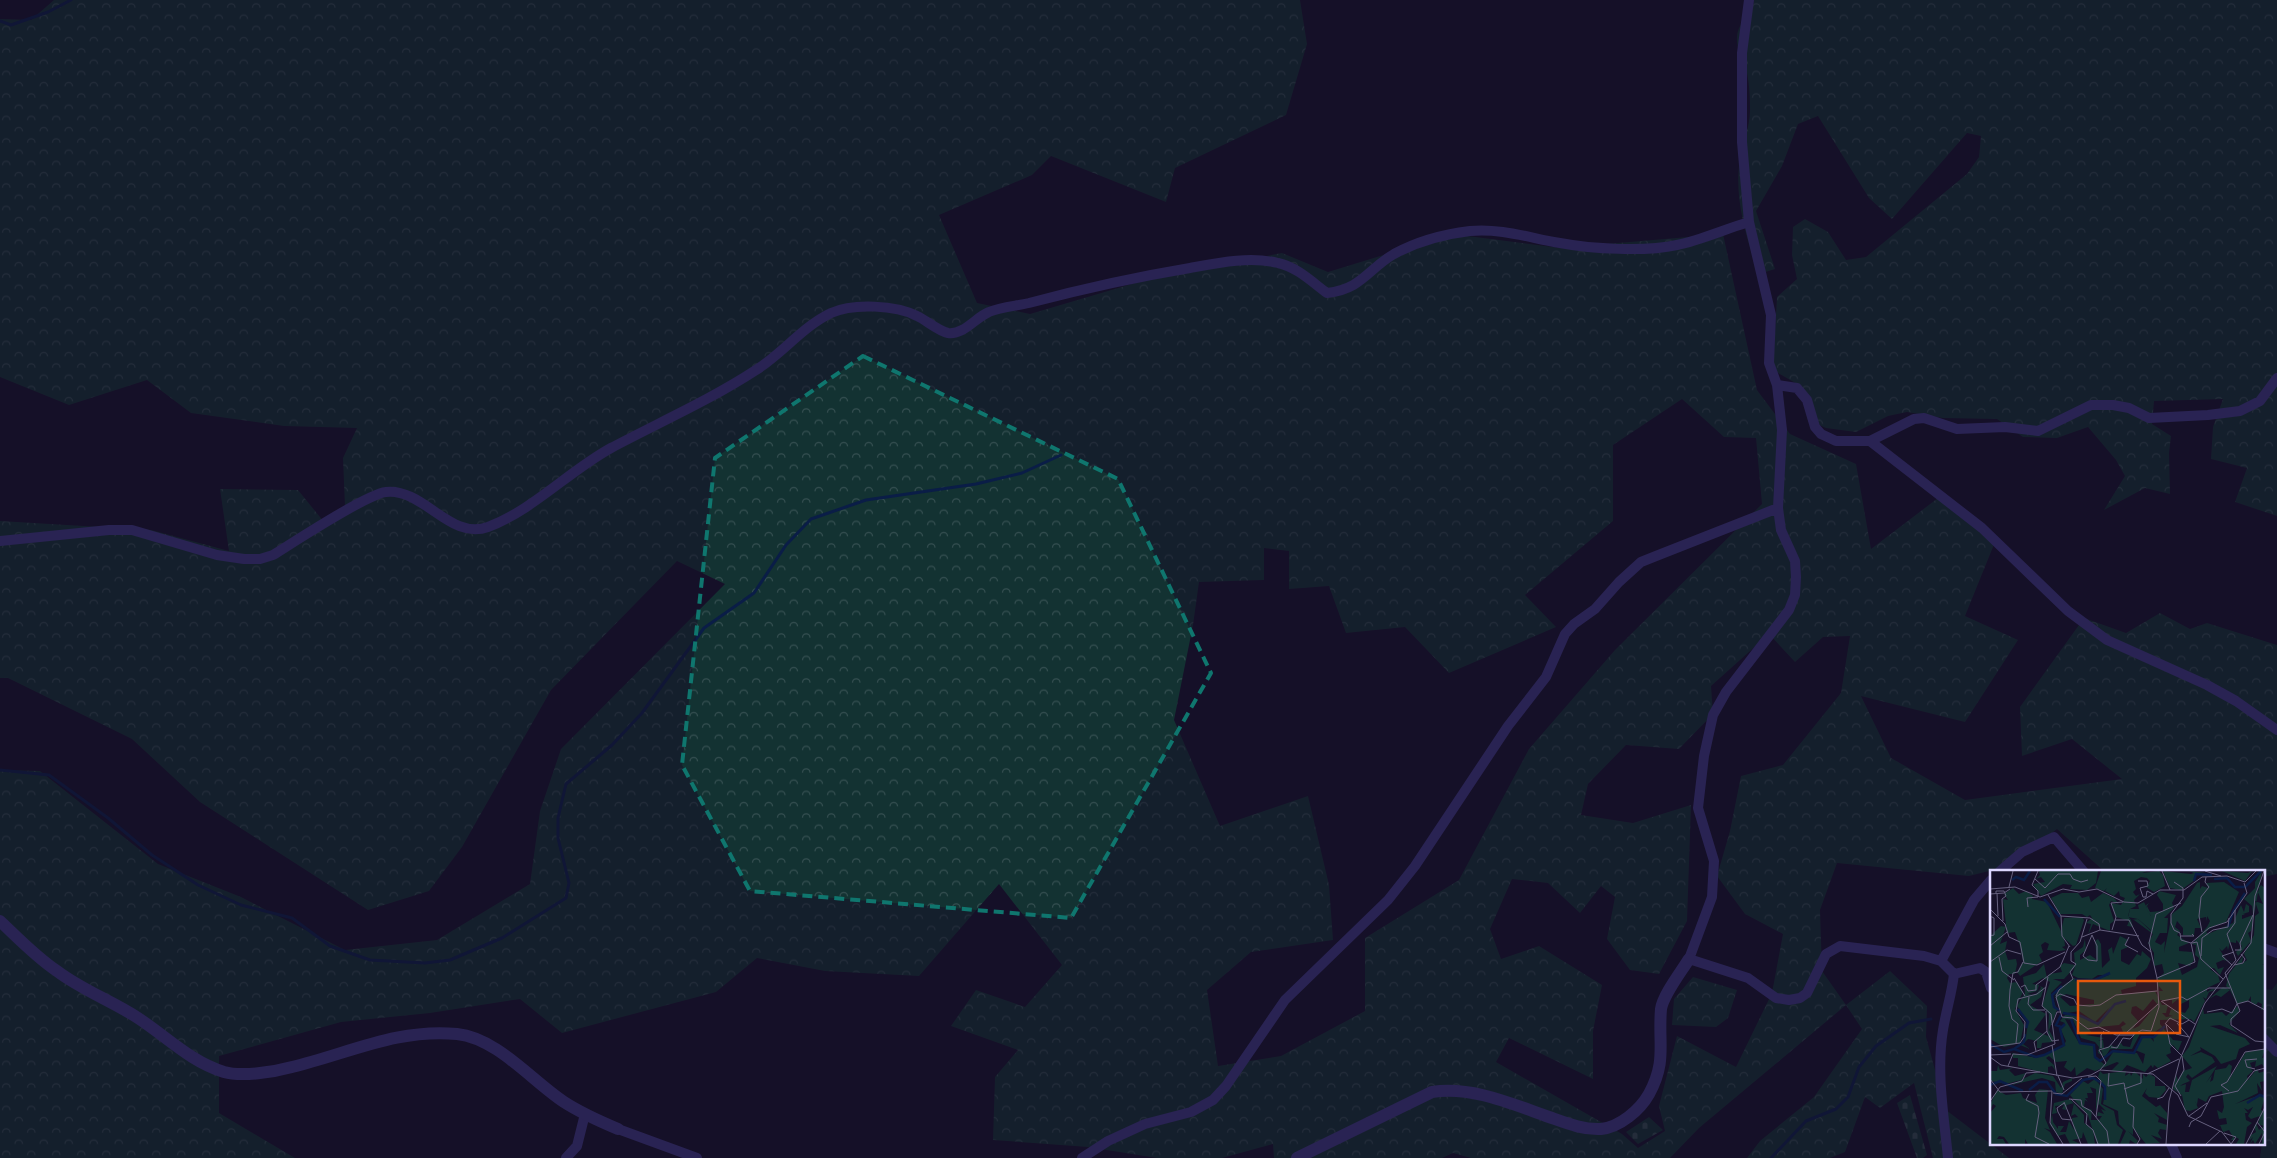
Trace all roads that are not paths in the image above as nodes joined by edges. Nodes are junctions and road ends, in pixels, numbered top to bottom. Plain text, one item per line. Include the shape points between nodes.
1 (1749, 0) edge
2 (1749, 222) junction
3 (2277, 378) edge
4 (1777, 385) junction
5 (1870, 441) junction
6 (1778, 508) junction
7 (0, 541) edge
8 (2277, 730) edge
9 (2000, 870) edge
10 (2082, 870) edge
11 (1990, 881) edge
12 (0, 921) edge
13 (2264, 948) edge
14 (2277, 953) edge
15 (1688, 959) junction
16 (1941, 960) junction
17 (1954, 974) junction
18 (1990, 985) edge
19 (2264, 1039) edge
20 (2277, 1052) edge
21 (585, 1114) junction
22 (618, 1129) joint
23 (2172, 1146) edge
24 (566, 1158) edge
25 (697, 1158) edge
26 (1082, 1158) edge
27 (1297, 1158) edge
28 (1948, 1158) edge
29 (2178, 1158) edge

1 - 2 street via 1742,53 1742,142
2 - 4 street via 1771,315 1769,364
2 - 7 street via 1661,247 1601,248 1516,233 1470,231 1420,242 1393,255 1345,291 1327,293 1305,276 1277,262 1217,264 1079,290 989,312 960,331 948,333 895,308 850,308 816,321 758,369 708,399 612,447 486,528 470,530 458,526 425,504 388,491 273,555 260,558 218,555 132,530
3 - 5 street via 2260,401 2240,411 2208,416 2149,418 2129,408 2091,405 2038,431 2005,427 1957,429 1924,418 1914,419
4 - 5 street via 1797,388 1821,434 1836,440
4 - 6 street via 1782,430
5 - 8 street via 1982,528 2068,611 2107,640 2207,685
6 - 15 street via 1781,530 1795,561 1795,595 1782,622 1726,692 1713,715 1698,808 1714,861 1712,898
6 - 26 street via 1641,562 1595,609 1574,624 1565,634 1546,677 1508,726 1415,866 1388,900 1285,1000 1226,1086 1213,1100 1191,1112 1145,1124 1108,1141
9 - 10 street via 2022,852 2054,837
11 - 16 street via 1974,900
12 - 21 street via 57,972 138,1018 199,1062 226,1073 264,1073 370,1042 415,1034 458,1034 489,1045
13 - 14 street
15 - 16 street via 1748,978 1776,998 1789,1000 1807,993 1826,954 1840,946
15 - 27 street via 1661,1008 1662,1060 1656,1081 1640,1107 1611,1126 1590,1129 1570,1125 1494,1098 1449,1090 1432,1092
16 - 17 street
17 - 18 street via 1980,968 1986,972
17 - 28 street via 1942,1031 1940,1070
19 - 20 street
21 - 22 street
21 - 24 street via 577,1146
22 - 25 street
23 - 29 street

